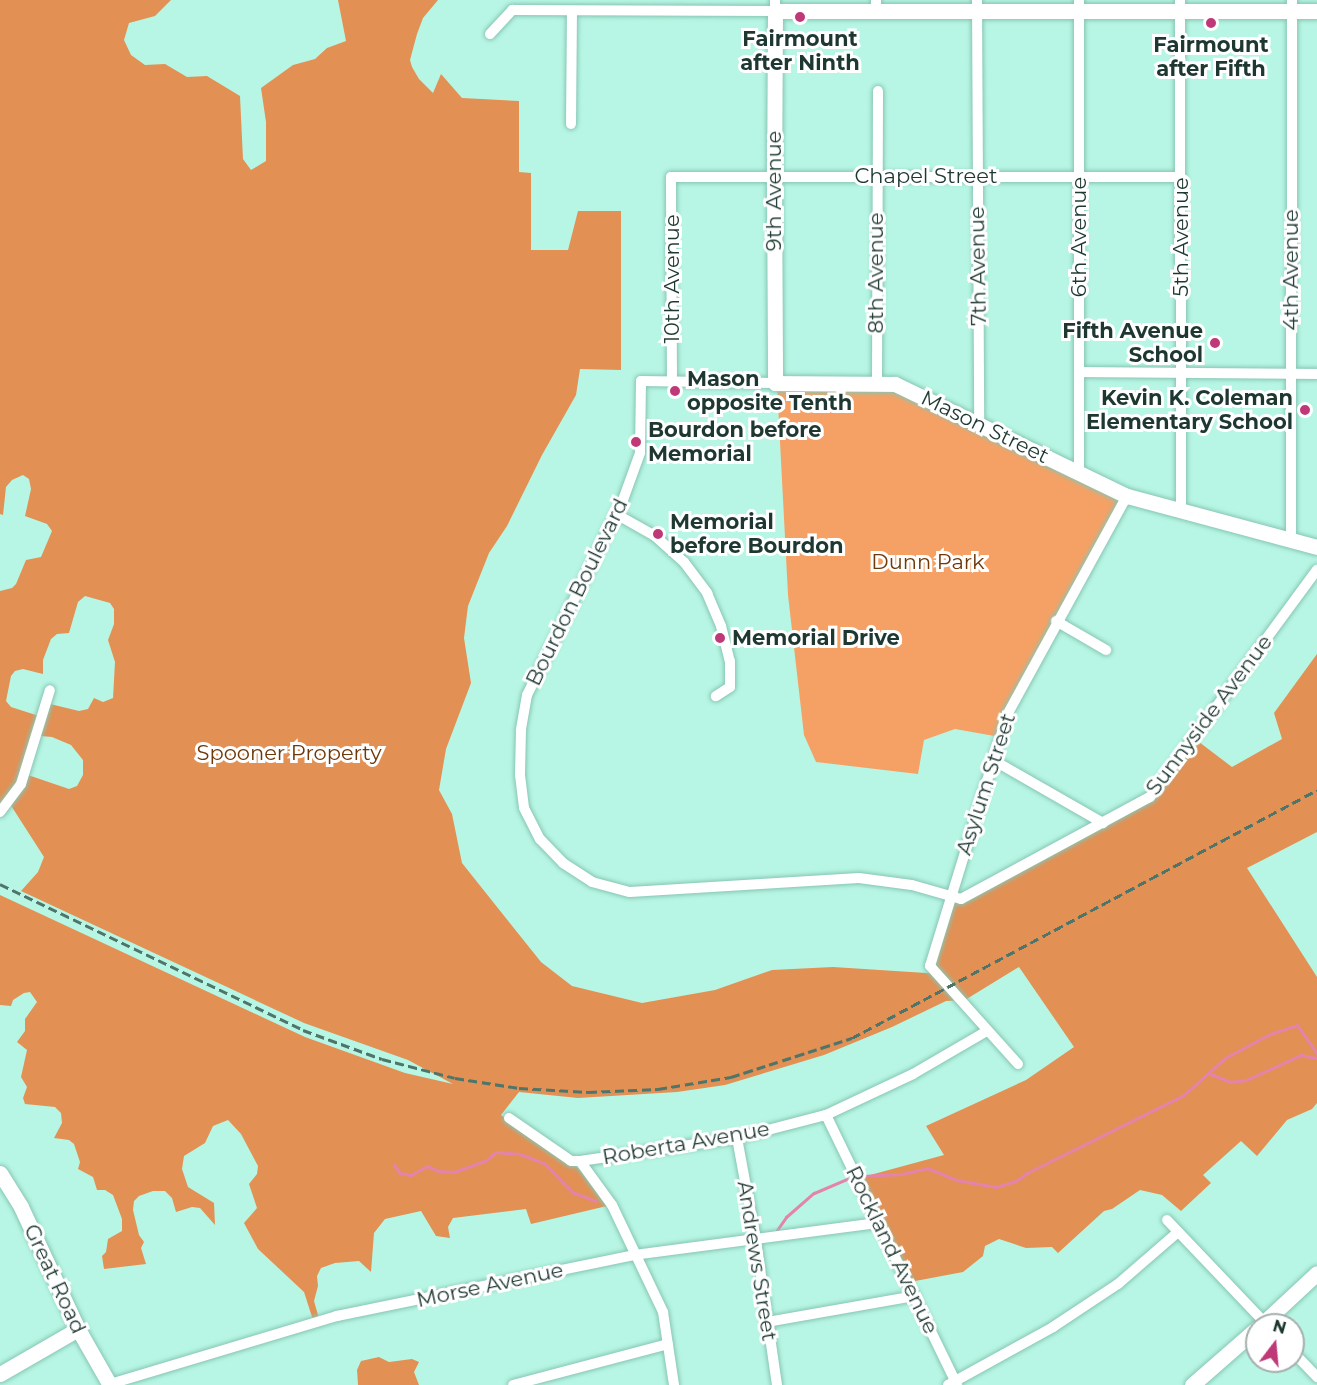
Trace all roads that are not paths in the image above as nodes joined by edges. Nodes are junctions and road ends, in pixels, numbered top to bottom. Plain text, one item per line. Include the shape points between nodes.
1 (676, 5) edge
2 (775, 5) edge
3 (876, 5) edge
4 (977, 5) edge
5 (1079, 5) edge
6 (1180, 5) edge
7 (1292, 5) edge
8 (572, 11) junction
9 (1317, 11) edge
10 (490, 34) dead end
11 (878, 91) dead end
12 (571, 124) dead end
13 (774, 176) junction
14 (876, 176) junction
15 (977, 176) junction
16 (1080, 176) junction
17 (671, 177) joint
18 (1181, 177) junction
19 (1079, 372) junction
20 (1180, 373) junction
21 (1317, 374) edge
22 (1291, 375) junction
23 (641, 381) joint
24 (672, 382) junction
25 (877, 382) junction
26 (775, 383) junction
27 (980, 424) junction
28 (1079, 473) junction
29 (1127, 496) junction
30 (1181, 511) junction
31 (616, 514) junction
32 (1292, 540) junction
33 (1317, 547) edge
34 (1317, 570) edge
35 (1056, 621) junction
36 (1106, 650) dead end
37 (50, 690) dead end
38 (717, 696) dead end
39 (993, 760) junction
40 (0, 812) edge
41 (1103, 823) junction
42 (951, 896) junction
43 (987, 1031) junction
44 (1018, 1064) dead end
45 (826, 1115) junction
46 (509, 1118) dead end
47 (737, 1138) junction
48 (580, 1161) junction
49 (0, 1173) edge
50 (1167, 1221) dead end
51 (878, 1223) junction
52 (1178, 1232) junction
53 (756, 1241) junction
54 (634, 1255) junction
55 (1317, 1273) edge
56 (915, 1296) junction
57 (1251, 1313) edge
58 (1275, 1313) edge
59 (767, 1322) junction
60 (78, 1329) junction
61 (1245, 1340) edge
62 (668, 1344) junction
63 (1305, 1364) edge
64 (0, 1374) edge
65 (1317, 1377) edge
66 (110, 1384) edge
67 (954, 1384) edge
68 (513, 1385) edge
69 (674, 1385) edge
70 (777, 1385) edge
71 (1192, 1385) edge

1 - 2 street
1 - 8 street
2 - 3 street
2 - 13 street, 9th Avenue
3 - 4 street
4 - 5 street
4 - 15 street, 7th Avenue
5 - 6 street
5 - 16 street, 6th Avenue
6 - 7 street
6 - 18 street, 5th Avenue
7 - 9 street
7 - 22 street, 4th Avenue
8 - 10 street via 512,10
8 - 12 street
11 - 14 street, 8th Avenue
13 - 14 street, Chapel Street
13 - 17 street, Chapel Street
13 - 26 street, 9th Avenue
14 - 15 street, Chapel Street
14 - 25 street, 8th Avenue
15 - 16 street, Chapel Street
15 - 27 street, 7th Avenue
16 - 18 street, Chapel Street
16 - 19 street, 6th Avenue
17 - 24 street, 10th Avenue
18 - 20 street, 5th Avenue
19 - 20 street
19 - 28 street, 6th Avenue
20 - 22 street
20 - 30 street, 5th Avenue
21 - 22 street
22 - 32 street, 4th Avenue
23 - 24 street, Mason Street
23 - 31 street, Bourdon Boulevard via 640,453
24 - 26 street, Mason Street
25 - 26 street, Mason Street
25 - 27 street, Mason Street via 895,384
27 - 28 street, Mason Street
28 - 29 street, Mason Street
29 - 30 street, Mason Street
29 - 35 street, Asylum Street
30 - 32 street, Mason Street
31 - 38 street via 655,536 684,562 706,593 721,626 730,661 730,687
31 - 42 street, Bourdon Boulevard via 527,695 520,775 524,808 540,839 563,863 592,882 630,892 859,878 912,885
32 - 33 street, Mason Street
34 - 41 street, Sunnyside Avenue via 1164,781 1150,797
35 - 36 street
35 - 39 street, Asylum Street via 1007,715
37 - 40 street via 21,784
39 - 41 street
39 - 42 street, Asylum Street
41 - 42 street, Sunnyside Avenue via 961,899
42 - 43 street, Asylum Street via 930,966
43 - 44 street, Asylum Street
43 - 45 street, Roberta Avenue via 913,1074
45 - 47 street, Roberta Avenue
45 - 51 street, Rockland Avenue
46 - 48 street via 571,1161
47 - 48 street, Roberta Avenue
47 - 53 street, Andrews Street
48 - 54 street via 612,1205
49 - 60 street, Great Road via 21,1207
50 - 52 street
51 - 53 street, Morse Avenue
51 - 56 street, Rockland Avenue
52 - 57 street
52 - 67 street via 1118,1284
53 - 54 street, Morse Avenue
53 - 59 street, Andrews Street
54 - 62 street via 663,1312
54 - 66 street, Morse Avenue via 337,1316
55 - 58 street
56 - 59 street
56 - 67 street, Rockland Avenue
59 - 70 street, Andrews Street
60 - 64 street
60 - 66 street, Great Road
61 - 71 street
62 - 68 street
62 - 69 street
63 - 65 street

